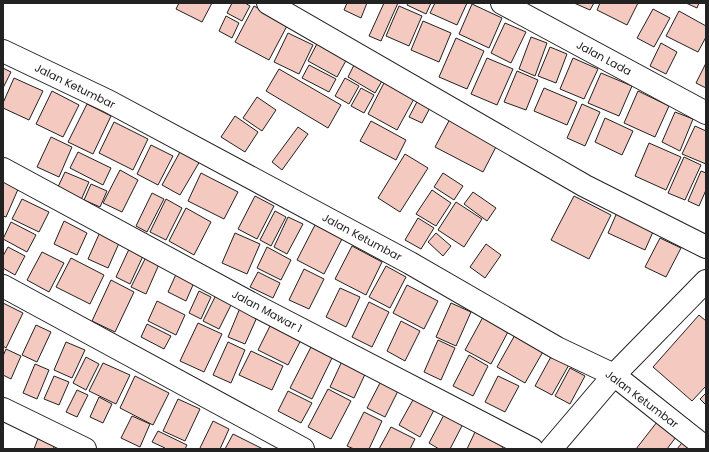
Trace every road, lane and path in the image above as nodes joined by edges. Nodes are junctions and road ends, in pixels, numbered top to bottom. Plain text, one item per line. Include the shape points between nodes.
1 (268, 3) edge
2 (502, 3) edge
3 (3, 51) edge
4 (706, 113) edge
5 (3, 169) edge
6 (706, 247) edge
7 (706, 281) edge
8 (3, 286) edge
9 (614, 375) junction
10 (3, 409) edge
11 (706, 448) edge
12 (85, 449) edge
13 (303, 449) edge
14 (532, 449) edge
15 (552, 449) edge

1 - 6 street via 585,186
2 - 4 street, Jalan Lada
3 - 9 street, Jalan Ketumbar via 108,101 410,263 557,348
5 - 14 street, Jalan Mawar 1 via 258,307
7 - 9 street
8 - 13 street
9 - 11 street, Jalan Ketumbar
9 - 15 street
10 - 12 street

